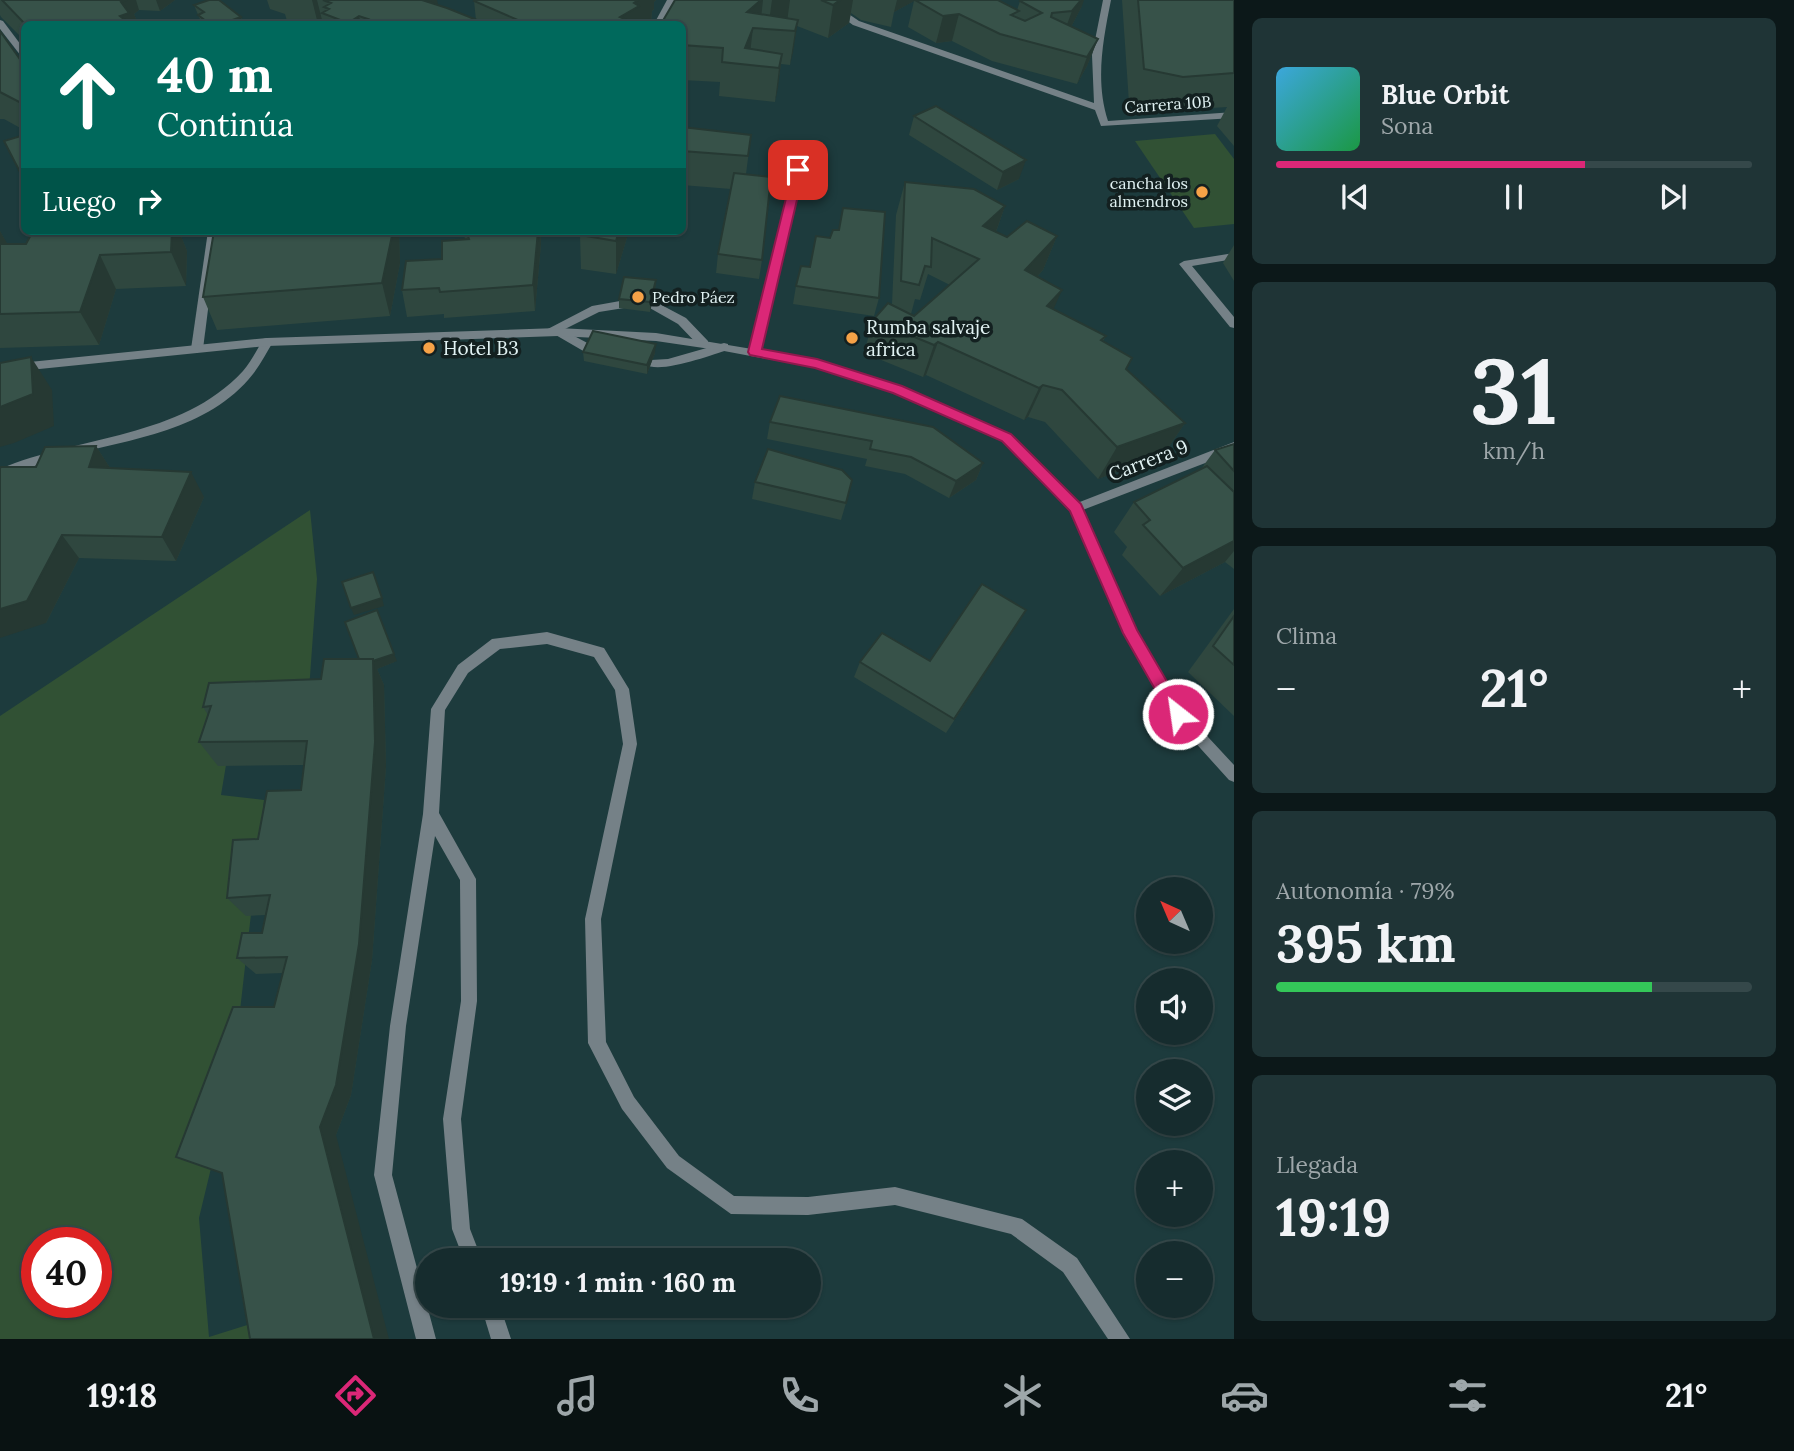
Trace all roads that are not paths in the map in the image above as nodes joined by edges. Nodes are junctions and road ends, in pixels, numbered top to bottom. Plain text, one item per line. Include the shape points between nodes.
1 (671, 0) edge
2 (822, 0) edge
3 (1107, 0) edge
4 (660, 21) edge
5 (0, 23) edge
6 (21, 50) edge
7 (1099, 108) junction
8 (1234, 115) edge
9 (798, 170) dead end
10 (212, 235) edge
11 (1234, 256) edge
12 (652, 304) edge
13 (620, 305) edge
14 (1234, 324) edge
15 (553, 332) junction
16 (267, 342) junction
17 (704, 344) junction
18 (724, 347) junction
19 (197, 349) junction
20 (589, 349) edge
21 (755, 352) junction
22 (651, 364) edge
23 (0, 369) edge
24 (1234, 447) edge
25 (0, 474) edge
26 (1076, 508) junction
27 (1234, 775) edge
28 (431, 814) junction
29 (468, 1248) edge
30 (495, 1318) edge
31 (426, 1339) edge
32 (501, 1339) edge
33 (1119, 1339) edge

1 - 4 street
2 - 7 street via 856,23
3 - 7 street via 1096,55
5 - 6 street
7 - 8 street, Carrera 10B via 1104,124
9 - 21 street
10 - 19 street
11 - 14 street via 1184,264
12 - 17 street via 682,321
13 - 15 street via 597,309
15 - 16 street
15 - 17 street
15 - 20 street
16 - 19 street
16 - 25 street via 247,374 215,402 173,425 37,458
17 - 18 street
18 - 21 street
18 - 22 street
19 - 23 street
21 - 26 street via 817,364 898,390 1006,437
24 - 26 street, Carrera 9
26 - 27 street via 1130,633 1178,714
28 - 29 street via 468,879 469,1002 452,1119 461,1229
28 - 31 street via 398,1026 383,1175
28 - 33 street via 438,709 463,669 497,643 547,638 599,652 622,689 631,744 593,919 597,1043 628,1103 673,1162 731,1205 808,1206 895,1196 1015,1226 1070,1265
30 - 32 street

